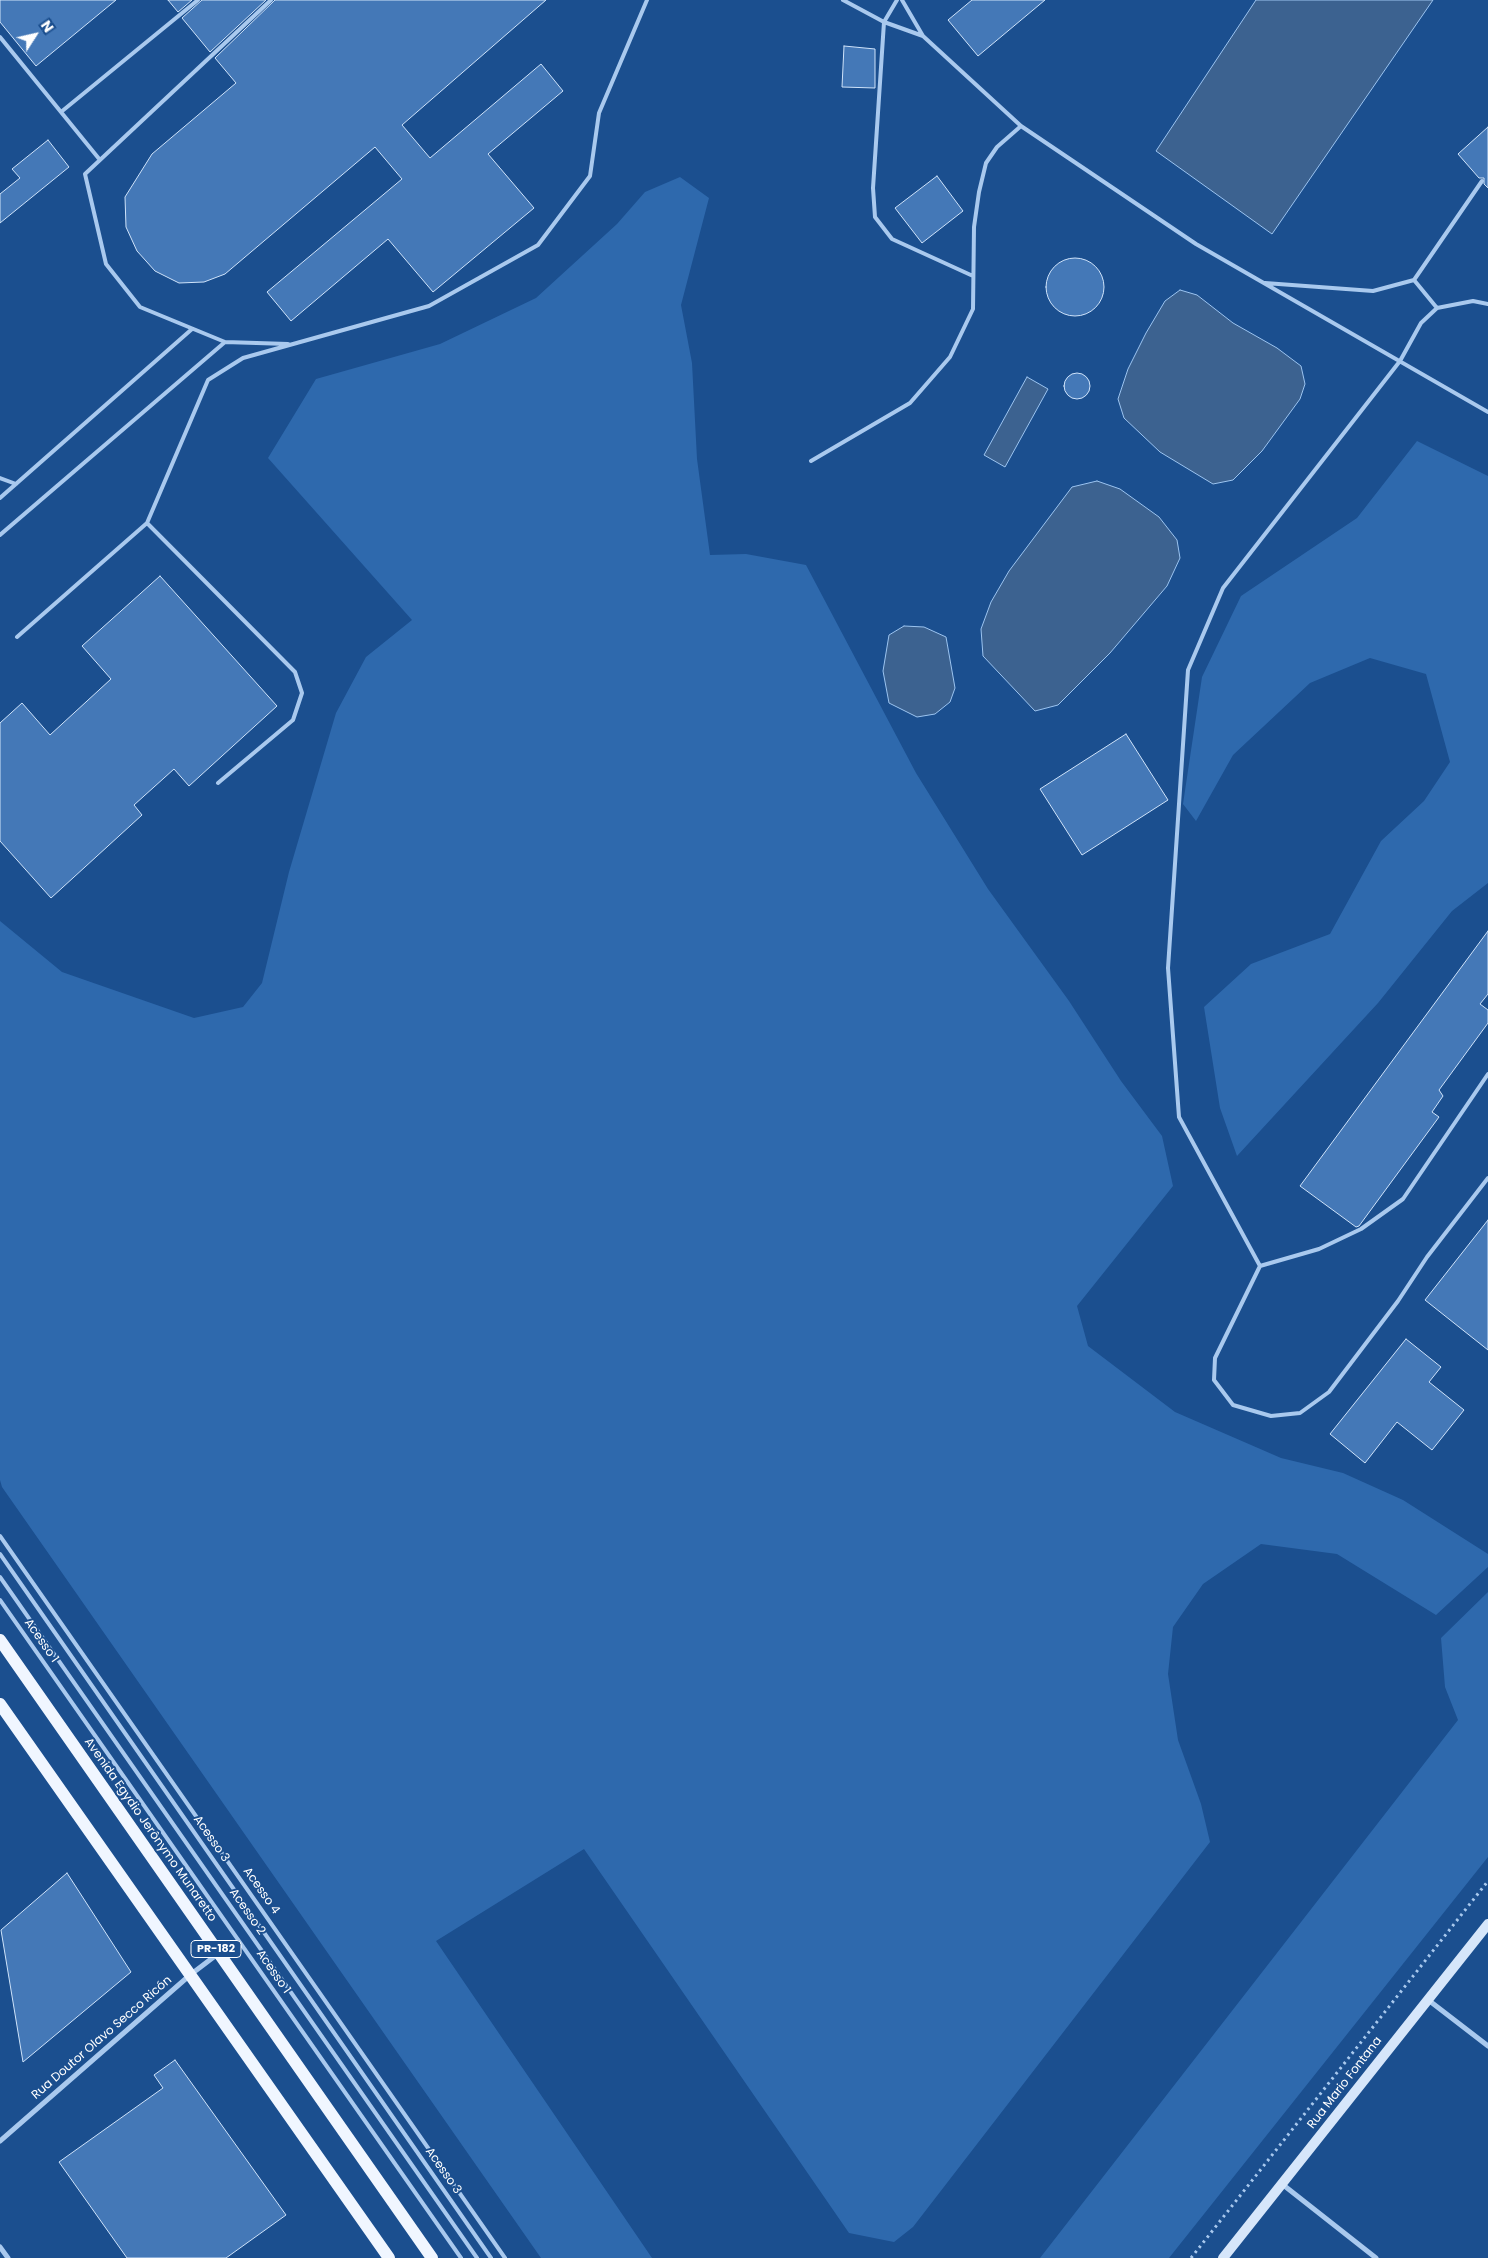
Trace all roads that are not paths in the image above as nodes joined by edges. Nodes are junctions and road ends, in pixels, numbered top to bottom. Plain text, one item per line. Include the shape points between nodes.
1 (198, 0) edge
2 (272, 0) edge
3 (647, 0) edge
4 (843, 0) edge
5 (897, 0) edge
6 (902, 0) edge
7 (884, 22) junction
8 (922, 36) junction
9 (0, 37) edge
10 (61, 112) junction
11 (1021, 126) junction
12 (100, 160) junction
13 (1482, 181) dead end
14 (974, 276) junction
15 (1414, 280) junction
16 (1263, 282) junction
17 (1488, 304) edge
18 (1437, 308) junction
19 (192, 329) junction
20 (225, 342) junction
21 (292, 344) junction
22 (1400, 362) junction
23 (1488, 412) edge
24 (811, 462) dead end
25 (0, 478) edge
26 (16, 484) junction
27 (0, 498) edge
28 (147, 523) junction
29 (0, 535) edge
30 (17, 637) dead end
31 (218, 783) dead end
32 (1488, 1074) edge
33 (1488, 1178) edge
34 (1260, 1266) junction
35 (0, 1536) edge
36 (0, 1554) edge
37 (0, 1577) edge
38 (0, 1600) edge
39 (0, 1640) edge
40 (0, 1704) edge
41 (1488, 1924) edge
42 (220, 1953) junction
43 (190, 1975) junction
44 (1427, 1999) junction
45 (1488, 2046) edge
46 (0, 2141) edge
47 (1281, 2184) junction
48 (0, 2247) edge
49 (8, 2258) edge
50 (389, 2258) edge
51 (432, 2258) edge
52 (461, 2258) edge
53 (477, 2258) edge
54 (492, 2258) edge
55 (505, 2258) edge
56 (1223, 2258) edge
57 (1376, 2258) edge

1 - 10 lane
2 - 12 lane
3 - 21 lane via 599,113 590,176 538,245 429,306
4 - 7 lane
5 - 7 lane
6 - 8 lane
7 - 8 lane
7 - 14 lane via 872,188 875,217 892,239
8 - 11 lane
9 - 10 lane
10 - 12 lane
11 - 14 lane via 998,146 986,163 978,192 974,227
11 - 16 lane via 1196,244
12 - 19 lane via 85,174 106,264 140,307
13 - 15 lane
14 - 24 lane via 973,309 950,357 910,403
15 - 16 lane via 1373,291
15 - 18 lane
16 - 22 lane
17 - 18 lane via 1473,301
18 - 22 lane via 1421,323
19 - 20 lane
19 - 26 lane
20 - 21 lane
20 - 29 lane
21 - 28 lane via 243,358 208,380
22 - 23 lane
22 - 34 lane via 1223,588 1188,670 1168,968 1179,1117
25 - 26 lane
26 - 27 lane
28 - 30 lane
28 - 31 lane via 295,672 302,693 293,720
32 - 34 lane via 1402,1199 1361,1230 1319,1250
33 - 34 lane via 1329,1392 1300,1413 1271,1416 1233,1405 1214,1380 1215,1358
35 - 55 lane, Acesso 4
36 - 54 lane, Acesso 3
37 - 53 lane, Acesso 2
38 - 52 lane, Acesso 1
39 - 42 main road, Avenida Egydio Jerônymo Munaretto / PR-182
40 - 43 main road, PR-182
41 - 44 street, Rua Mario Fontana
42 - 43 street, Rua Doutor Olavo Secco Ricón
42 - 51 main road, Avenida Egydio Jerônymo Munaretto / PR-182
43 - 46 street, Rua Doutor Olavo Secco Ricón
43 - 50 main road, PR-182
44 - 45 street
44 - 47 street, Rua Mario Fontana
47 - 56 street, Rua Mario Fontana
47 - 57 street
48 - 49 street

